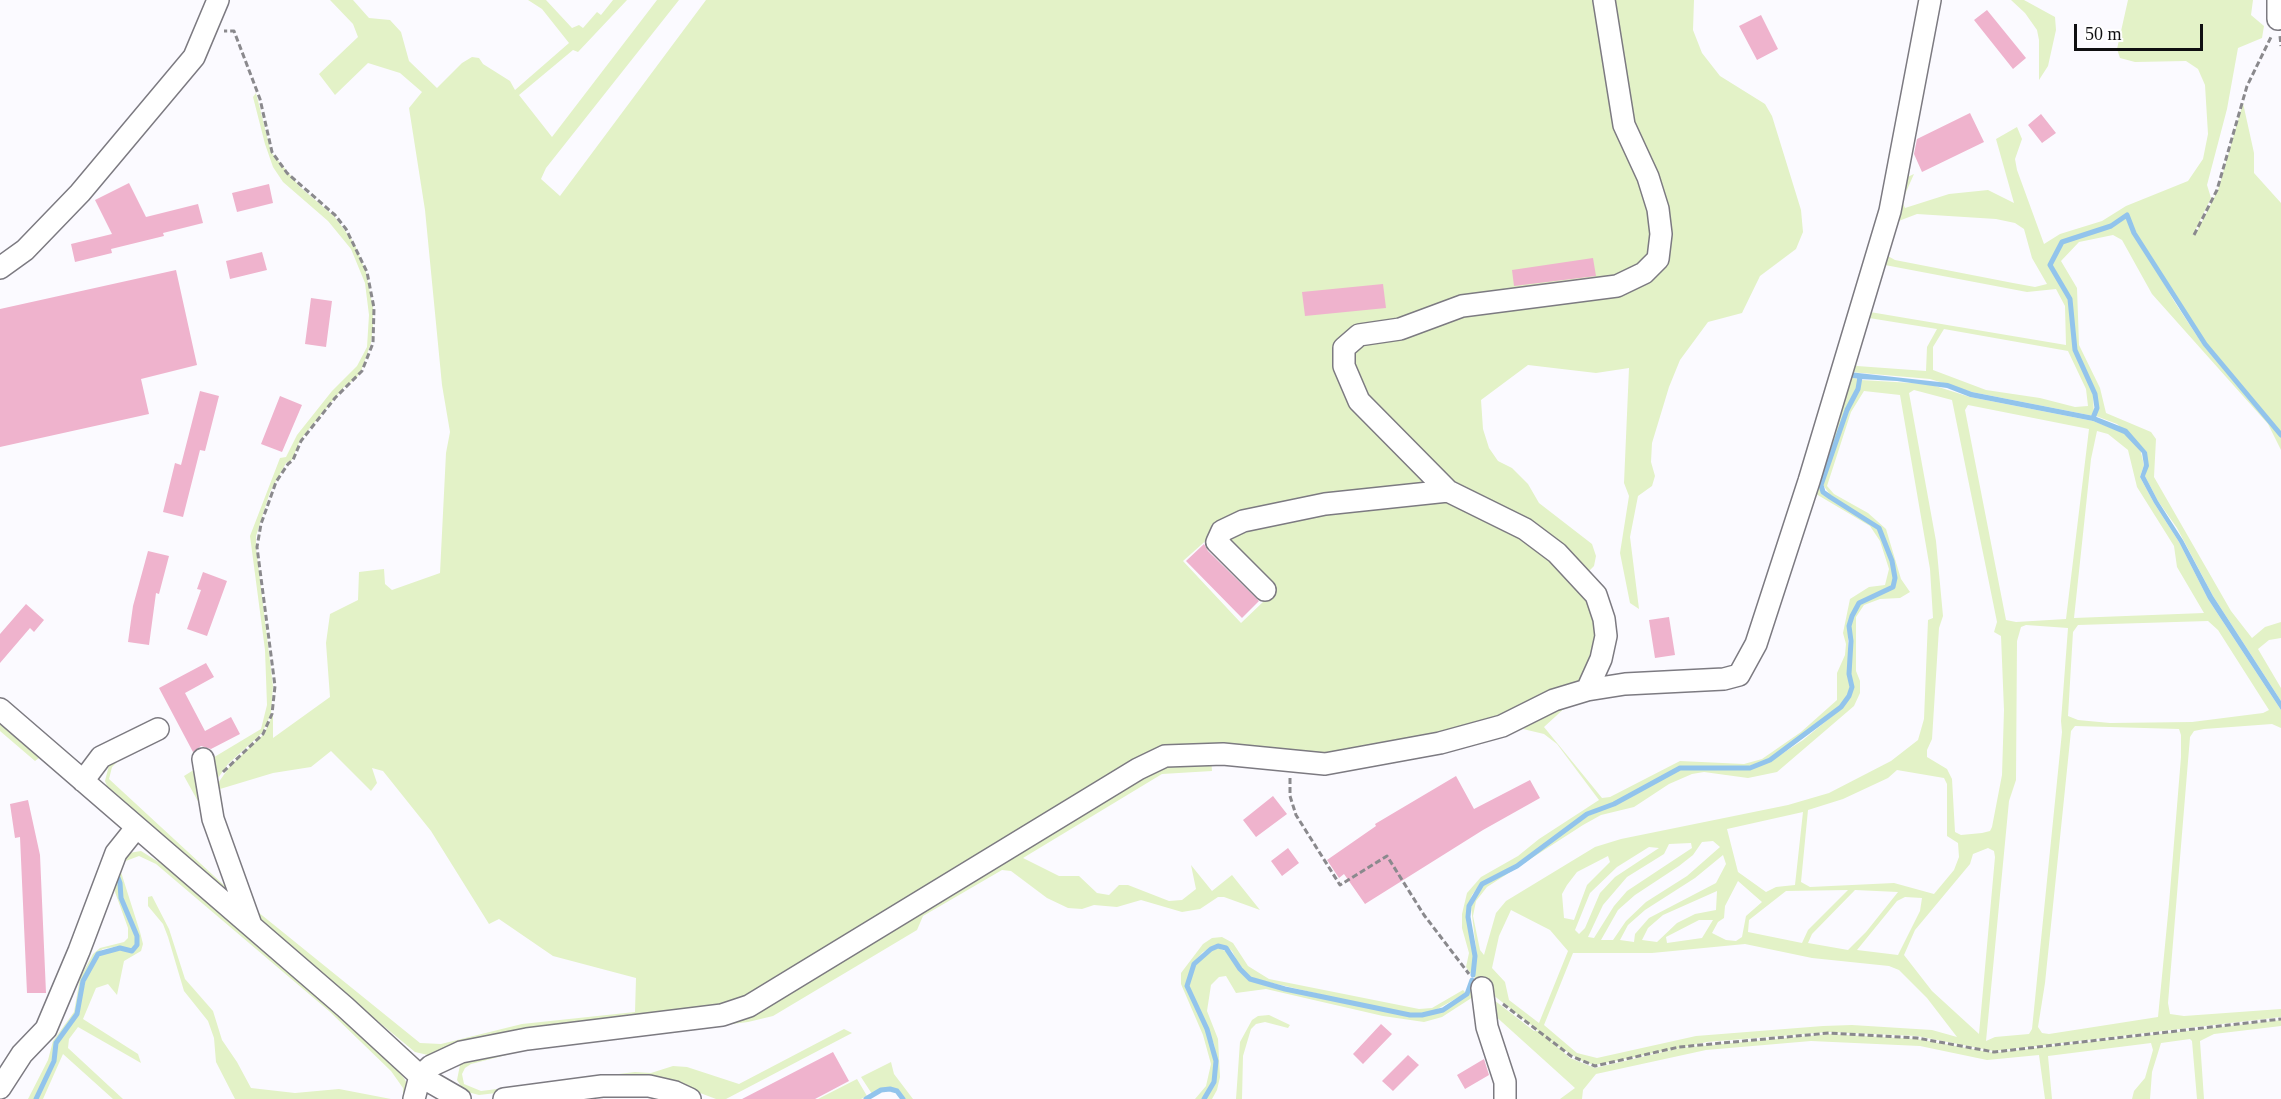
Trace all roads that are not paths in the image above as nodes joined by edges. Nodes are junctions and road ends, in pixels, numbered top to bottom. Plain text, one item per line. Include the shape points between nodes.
1 (218, 0) edge
2 (1604, 0) edge
3 (1930, 0) edge
4 (0, 268) edge
5 (1448, 491) junction
6 (1265, 590) dead end
7 (1587, 690) junction
8 (0, 710) edge
9 (158, 729) dead end
10 (202, 759) dead end
11 (83, 781) junction
12 (136, 828) junction
13 (251, 926) junction
14 (1482, 988) road end
15 (420, 1076) junction
16 (0, 1088) edge
17 (414, 1099) edge
18 (460, 1099) edge
19 (504, 1099) edge
20 (690, 1099) edge
21 (1505, 1099) edge

1 - 4 street via 194,57 80,193 25,250
2 - 5 street via 1624,125 1658,209 1658,259 1644,273 1617,286 1462,306 1400,328 1359,335 1344,348 1344,366 1359,401
3 - 7 street via 1890,211 1812,470 1748,662 1739,675 1724,679
5 - 6 street via 1325,504 1243,521 1222,531 1217,542
5 - 7 street via 1525,529 1557,553 1596,596 1606,636
7 - 15 street via 1554,700 1502,726 1440,743 1325,764 1223,754 1165,756 1137,769 749,1006 722,1015 527,1039 461,1052 431,1066
8 - 11 street
9 - 11 street via 101,758
10 - 13 street via 219,840
11 - 12 street
12 - 13 street
12 - 16 street via 116,854 46,1029 22,1054
13 - 15 street
14 - 21 street via 1487,1027 1505,1082
15 - 17 street
15 - 18 street
19 - 20 street via 602,1086 648,1086

